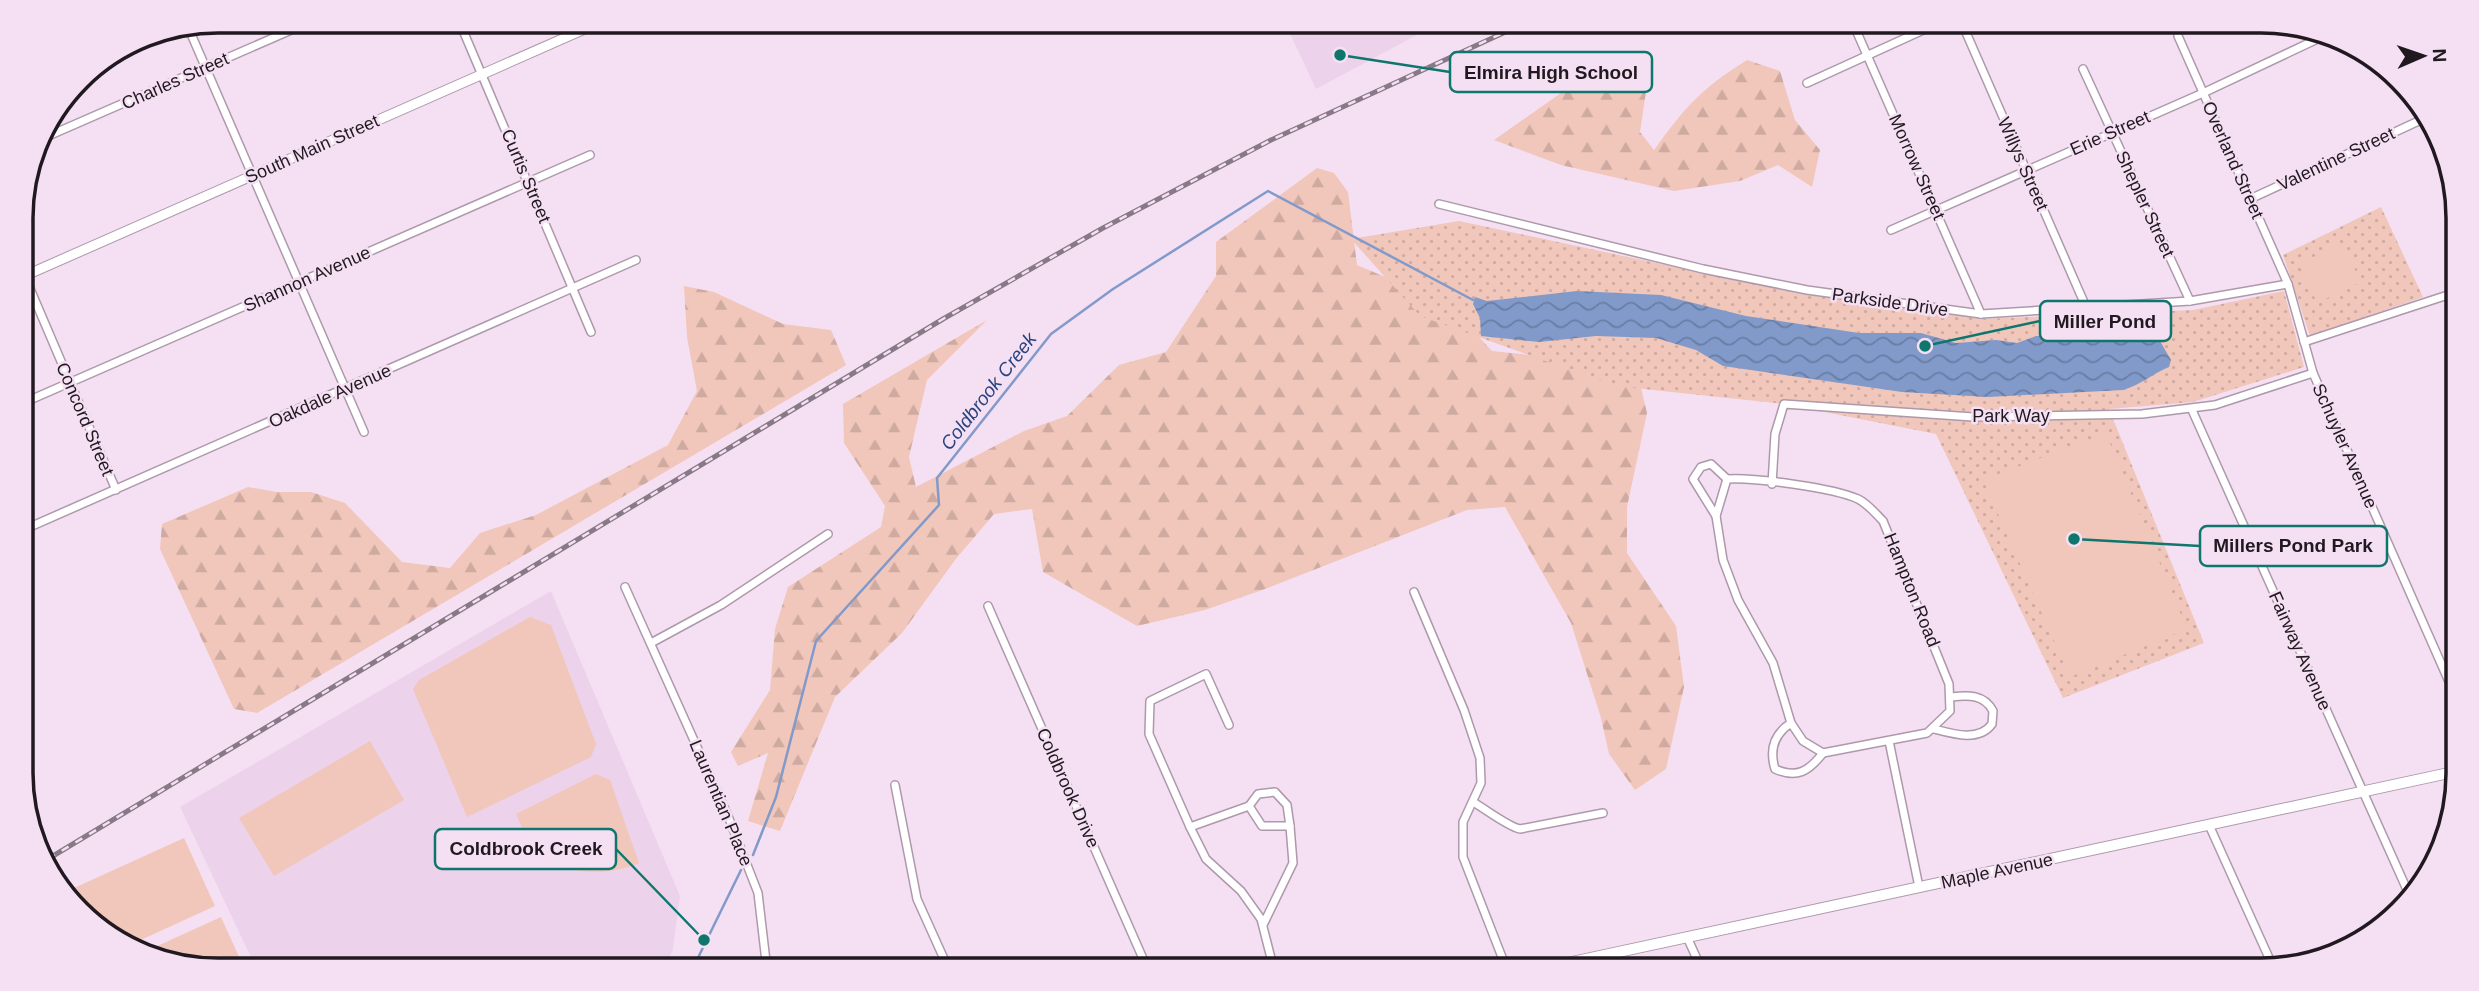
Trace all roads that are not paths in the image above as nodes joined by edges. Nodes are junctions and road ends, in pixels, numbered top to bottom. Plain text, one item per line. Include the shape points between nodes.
1 (1857, 33) edge
2 (1915, 33) edge
3 (1966, 33) edge
4 (282, 34) edge
5 (465, 34) edge
6 (574, 34) edge
7 (192, 36) edge
8 (2178, 36) dead end
9 (2313, 41) edge
10 (1866, 54) junction
11 (206, 67) junction
12 (2083, 69) dead end
13 (482, 74) junction
14 (1807, 83) dead end
15 (2203, 93) junction
16 (2417, 121) edge
17 (2112, 131) junction
18 (53, 134) edge
19 (590, 155) dead end
20 (2026, 171) junction
21 (253, 174) junction
22 (529, 181) junction
23 (2250, 199) junction
24 (1440, 204) dead end
25 (1936, 210) junction
26 (1891, 230) dead end
27 (636, 260) dead end
28 (34, 269) edge
29 (300, 282) junction
30 (2288, 284) junction
31 (573, 288) junction
32 (2446, 295) edge
33 (34, 298) edge
34 (2190, 301) junction
35 (2086, 307) junction
36 (1981, 314) junction
37 (591, 332) dead end
38 (2304, 342) junction
39 (2313, 373) junction
40 (71, 382) junction
41 (347, 389) junction
42 (34, 398) edge
43 (2192, 410) junction
44 (365, 432) dead end
45 (1727, 479) junction
46 (1772, 484) junction
47 (116, 490) junction
48 (1716, 516) junction
49 (33, 526) edge
50 (828, 534) dead end
51 (625, 587) dead end
52 (1414, 592) dead end
53 (988, 606) dead end
54 (652, 643) junction
55 (2446, 675) edge
56 (1951, 698) junction
57 (1791, 723) junction
58 (1229, 725) dead end
59 (1934, 729) junction
60 (1889, 741) junction
61 (1823, 753) junction
62 (2446, 774) edge
63 (895, 785) dead end
64 (2363, 791) junction
65 (1473, 802) junction
66 (1249, 806) junction
67 (1603, 813) dead end
68 (2209, 825) junction
69 (1290, 826) junction
70 (1190, 827) junction
71 (1919, 887) junction
72 (2406, 887) edge
73 (1263, 925) junction
74 (1687, 937) junction
75 (1271, 957) edge
76 (1502, 957) edge
77 (1593, 957) edge
78 (1696, 957) edge
79 (2269, 957) edge
80 (766, 958) edge
81 (943, 958) edge
82 (1143, 958) edge

1 - 10 street, Morrow Street
2 - 10 street
3 - 20 street, Willys Street
4 - 11 street, Charles Street
5 - 13 street, Curtis Street
6 - 13 street, South Main Street
7 - 11 street
8 - 15 street, Overland Street
9 - 15 street, Erie Street
10 - 14 street
10 - 25 street, Morrow Street
11 - 18 street, Charles Street
11 - 21 street
12 - 17 street, Shepler Street
13 - 21 street, South Main Street
13 - 22 street, Curtis Street
15 - 17 street, Erie Street
15 - 23 street, Overland Street
16 - 23 street, Valentine Street
17 - 20 street, Erie Street
17 - 34 street, Shepler Street
19 - 22 street, Shannon Avenue
20 - 25 street, Erie Street
20 - 35 street, Willys Street
21 - 28 street, South Main Street
21 - 29 street
22 - 29 street, Shannon Avenue
22 - 31 street, Curtis Street
23 - 30 street, Overland Street
24 - 36 street, Parkside Drive via 1703,269 1807,290
25 - 26 street, Erie Street
25 - 36 street, Morrow Street
27 - 31 street, Oakdale Avenue
29 - 40 street, Shannon Avenue
29 - 41 street
30 - 34 street, Parkside Drive
30 - 38 street
31 - 37 street, Curtis Street
31 - 41 street, Oakdale Avenue
32 - 38 street
33 - 40 street, Concord Street
34 - 35 street, Parkside Drive
35 - 36 street, Parkside Drive
38 - 39 street, Schuyler Avenue
39 - 43 street, Park Way
39 - 55 street, Schuyler Avenue
40 - 42 street, Shannon Avenue
40 - 47 street, Concord Street
41 - 44 street
41 - 47 street, Oakdale Avenue
43 - 46 street, Park Way via 1973,417 1784,404 1775,434
43 - 64 street, Fairway Avenue
45 - 46 street, Hampton Road
45 - 48 street, Hampton Road
45 - 48 street, Hampton Road via 1711,464 1701,467 1693,479
46 - 56 street, Hampton Road via 1842,493 1866,503 1882,521
47 - 49 street, Oakdale Avenue
48 - 57 street, Hampton Road via 1727,570 1773,663
50 - 54 street via 721,605
51 - 54 street, Laurentian Place
52 - 65 street via 1480,758 1481,783
53 - 82 street, Coldbrook Drive
54 - 80 street, Laurentian Place via 758,893
56 - 59 street via 1950,711
56 - 59 street via 1983,699 1993,711 1992,724 1987,731 1973,734
57 - 61 street, Hampton Road via 1803,741
57 - 61 street via 1776,739 1771,757 1775,769 1791,775 1804,772
58 - 70 street via 1206,674 1150,701 1149,734
59 - 60 street
60 - 61 street
60 - 71 street
62 - 64 main road, Maple Avenue
63 - 81 street via 917,899
64 - 68 main road, Maple Avenue
64 - 72 street, Fairway Avenue
65 - 67 street via 1509,827 1520,828
65 - 76 street via 1463,822 1463,857
66 - 69 street via 1262,826
66 - 69 street via 1258,794 1275,792 1287,805
66 - 70 street
68 - 71 main road, Maple Avenue
68 - 79 street
69 - 73 street via 1293,863
70 - 73 street via 1206,859 1241,891
71 - 74 main road, Maple Avenue
73 - 75 street
74 - 77 main road, Maple Avenue
74 - 78 street

